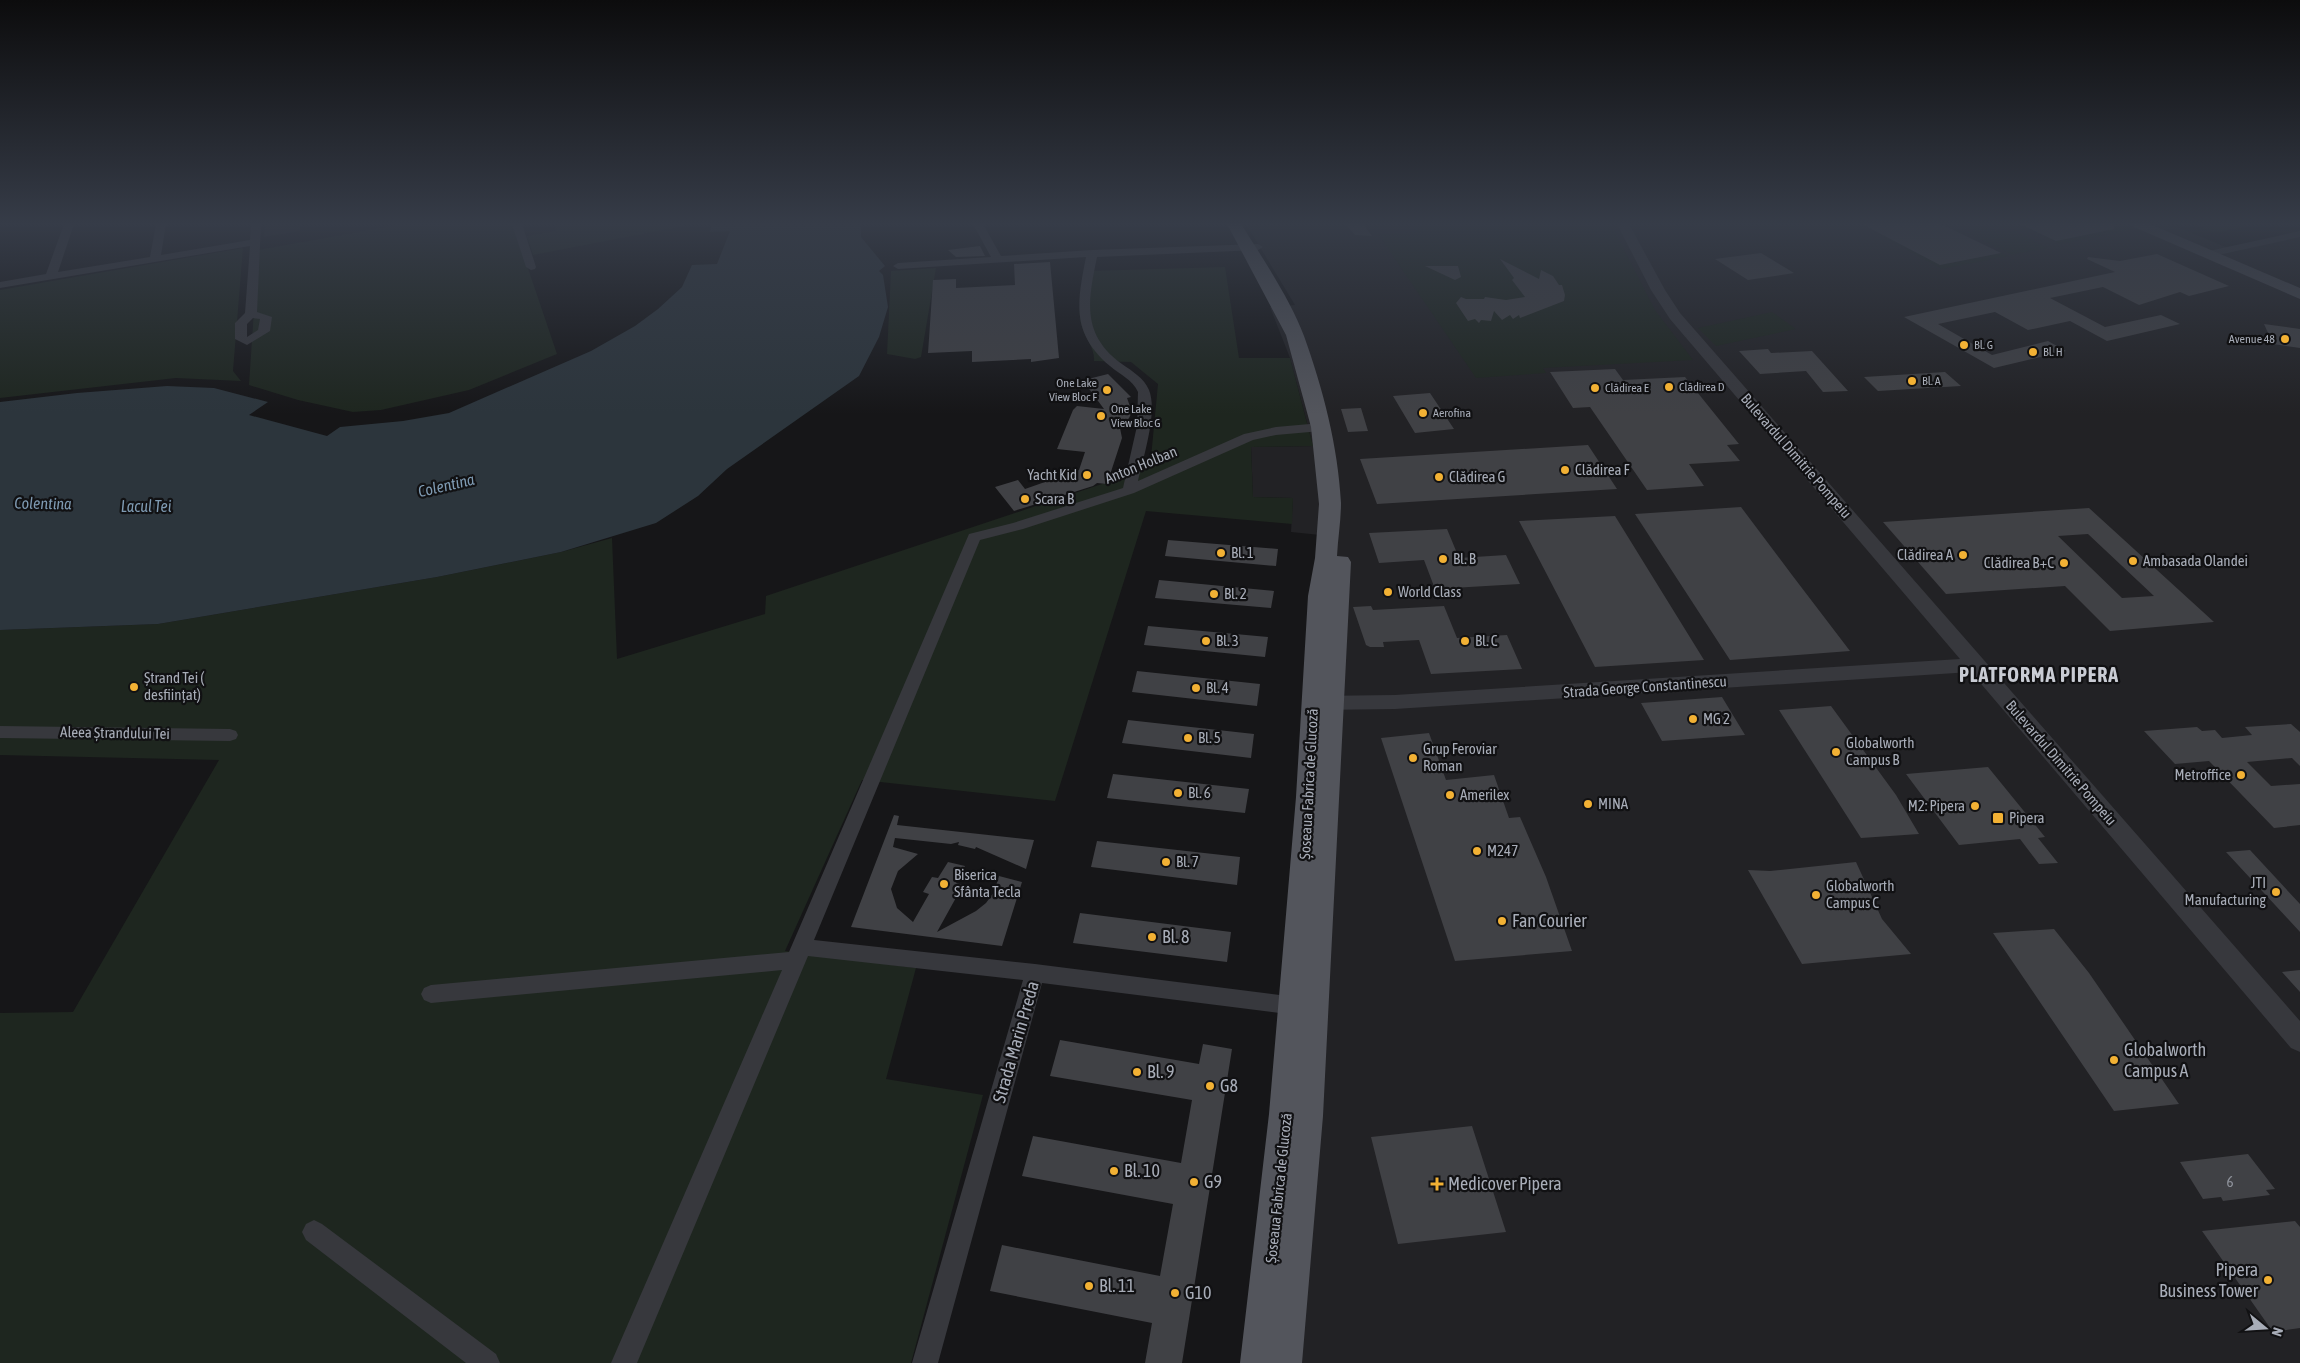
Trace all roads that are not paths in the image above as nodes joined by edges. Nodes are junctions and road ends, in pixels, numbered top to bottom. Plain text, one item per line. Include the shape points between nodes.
1 (252, 288) edge
2 (1085, 288) edge
3 (1272, 288) edge
4 (1279, 288) edge
5 (1657, 288) edge
6 (2287, 288) edge
7 (2300, 294) edge
8 (251, 314) junction
9 (1321, 427) junction
10 (1129, 490) junction
11 (1976, 665) junction
12 (1322, 703) junction
13 (0, 732) edge
14 (230, 735) dead end
15 (798, 953) junction
16 (1035, 973) junction
17 (431, 994) dead end
18 (1294, 1006) junction
19 (2300, 1040) edge
20 (314, 1232) dead end
21 (487, 1363) edge
22 (624, 1363) edge
23 (925, 1363) edge
24 (1260, 1363) edge
25 (1282, 1363) edge

1 - 8 street
2 - 10 street via 1082,303 1085,325 1094,345 1144,391 1146,408
3 - 9 main road, Șoseaua Fabrica de Glucoză via 1295,335
4 - 12 main road, Șoseaua Fabrica de Glucoză via 1307,338 1340,465 1342,520
5 - 11 street, Bulevardul Dimitrie Pompeiu via 1675,316
6 - 7 main road
8 - 8 street via 241,323 241,339 247,342 264,331 266,317
9 - 10 street, Anton Holban via 1249,437
9 - 12 main road, Șoseaua Fabrica de Glucoză via 1330,521 1320,596
10 - 15 street, Anton Holban via 974,537
11 - 12 street, Strada George Constantinescu via 1404,701
11 - 19 street, Bulevardul Dimitrie Pompeiu
12 - 18 main road, Șoseaua Fabrica de Glucoză via 1310,797
12 - 25 main road, Șoseaua Fabrica de Glucoză via 1305,1138
13 - 14 street, Aleea Ștrandului Tei
15 - 16 street
15 - 17 street
15 - 22 street
16 - 18 street, Strada Marin Preda
16 - 23 street, Strada Marin Preda
18 - 24 main road, Șoseaua Fabrica de Glucoză via 1276,1228
20 - 21 street

